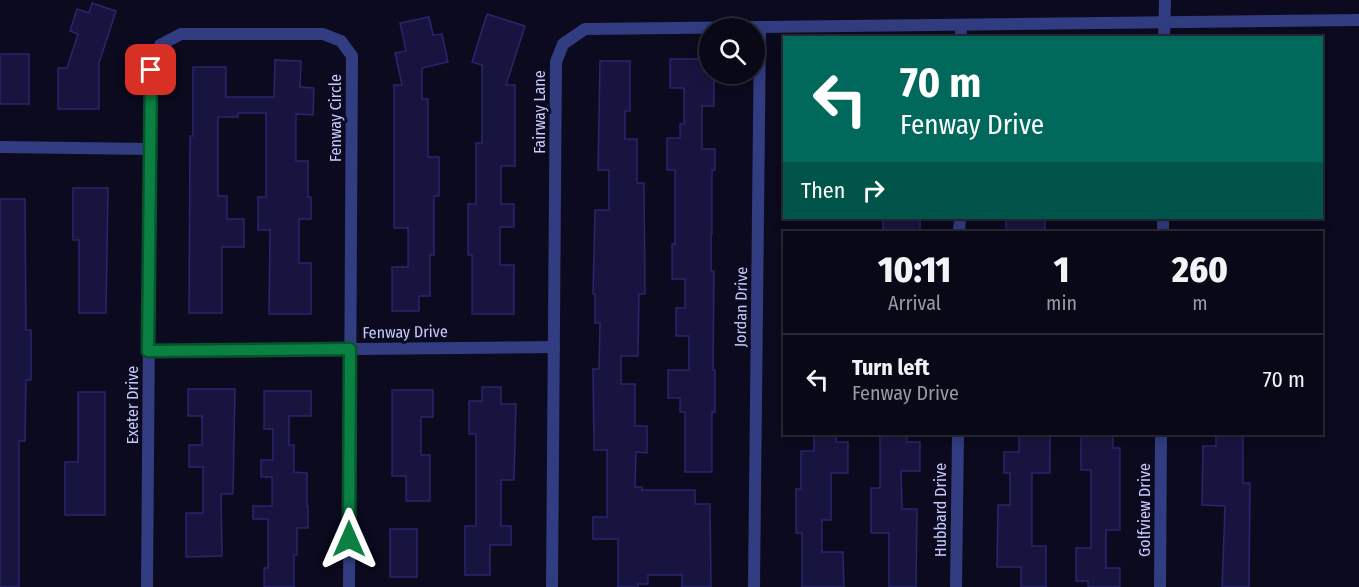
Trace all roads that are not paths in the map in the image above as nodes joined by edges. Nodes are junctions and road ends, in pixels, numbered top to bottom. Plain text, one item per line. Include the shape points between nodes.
1 (1165, 0) edge
2 (1359, 20) edge
3 (1164, 23) junction
4 (765, 27) edge
5 (699, 28) edge
6 (961, 31) edge
7 (1164, 36) edge
8 (160, 45) joint
9 (759, 84) edge
10 (0, 147) edge
11 (150, 149) junction
12 (554, 347) junction
13 (350, 349) junction
14 (148, 351) junction
15 (958, 435) edge
16 (1161, 435) edge
17 (147, 587) edge
18 (349, 587) edge
19 (552, 587) edge
20 (754, 587) edge
21 (956, 587) edge
22 (1160, 587) edge

1 - 3 street
2 - 3 street, Fairway Lane
3 - 6 street, Fairway Lane
3 - 7 street
4 - 6 street, Fairway Lane
5 - 12 street, Fairway Lane via 585,29 563,44 556,62
8 - 11 street, Exeter Drive via 151,70
8 - 13 street, Fenway Circle via 181,34 323,34 341,41 352,56
9 - 20 street, Jordan Drive
10 - 11 street
11 - 14 street, Exeter Drive
12 - 13 street, Fenway Drive
12 - 19 street, Fairway Lane
13 - 14 street, Fenway Drive
13 - 18 street, Fenway Circle
14 - 17 street, Exeter Drive
15 - 21 street, Hubbard Drive
16 - 22 street, Golfview Drive

